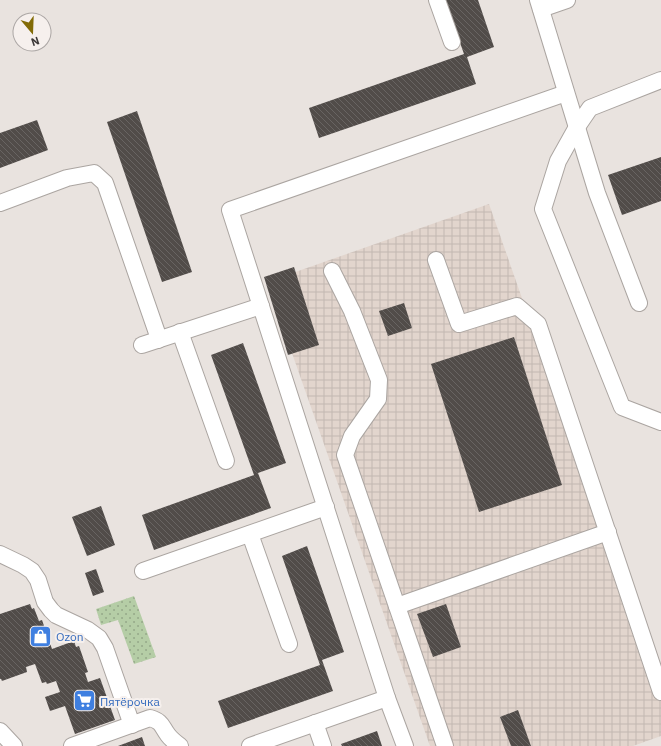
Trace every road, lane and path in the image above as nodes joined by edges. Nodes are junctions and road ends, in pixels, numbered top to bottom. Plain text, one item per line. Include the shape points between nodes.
1 (437, 0) edge
2 (567, 0) edge
3 (539, 5) edge
4 (452, 42) dead end
5 (661, 80) edge
6 (566, 93) junction
7 (577, 127) junction
8 (0, 203) edge
9 (436, 260) dead end
10 (332, 271) dead end
11 (639, 303) dead end
12 (261, 306) junction
13 (180, 332) junction
14 (158, 340) junction
15 (142, 345) dead end
16 (661, 422) edge
17 (226, 461) dead end
18 (326, 507) junction
19 (608, 532) junction
20 (250, 534) junction
21 (0, 554) edge
22 (143, 571) dead end
23 (397, 606) junction
24 (289, 644) dead end
25 (661, 692) edge
26 (387, 698) junction
27 (315, 723) junction
28 (132, 725) junction
29 (0, 731) edge
30 (14, 746) edge
31 (72, 746) edge
32 (180, 746) edge
33 (250, 746) edge
34 (324, 746) edge
35 (405, 746) edge
36 (445, 746) edge

1 - 4 lane
2 - 3 lane
3 - 6 lane
5 - 7 lane via 590,108
6 - 7 lane
6 - 12 lane via 230,210
7 - 11 lane via 597,193
7 - 16 lane via 558,162 543,209 622,407
8 - 14 lane via 67,178 94,173 105,183
9 - 19 lane via 459,324 517,306 538,324
10 - 23 lane via 352,311 379,380 378,399 352,436 345,455
12 - 13 lane
12 - 18 lane
13 - 14 lane
13 - 17 lane
14 - 15 lane
18 - 20 lane
18 - 26 lane
19 - 23 lane
19 - 25 lane
20 - 22 lane
20 - 24 lane
21 - 28 lane via 32,571 50,610 98,638 105,648
23 - 36 lane
26 - 27 lane
26 - 35 lane
27 - 33 lane
27 - 34 lane
28 - 31 lane
28 - 32 lane via 150,718 158,720 167,734
29 - 30 lane

